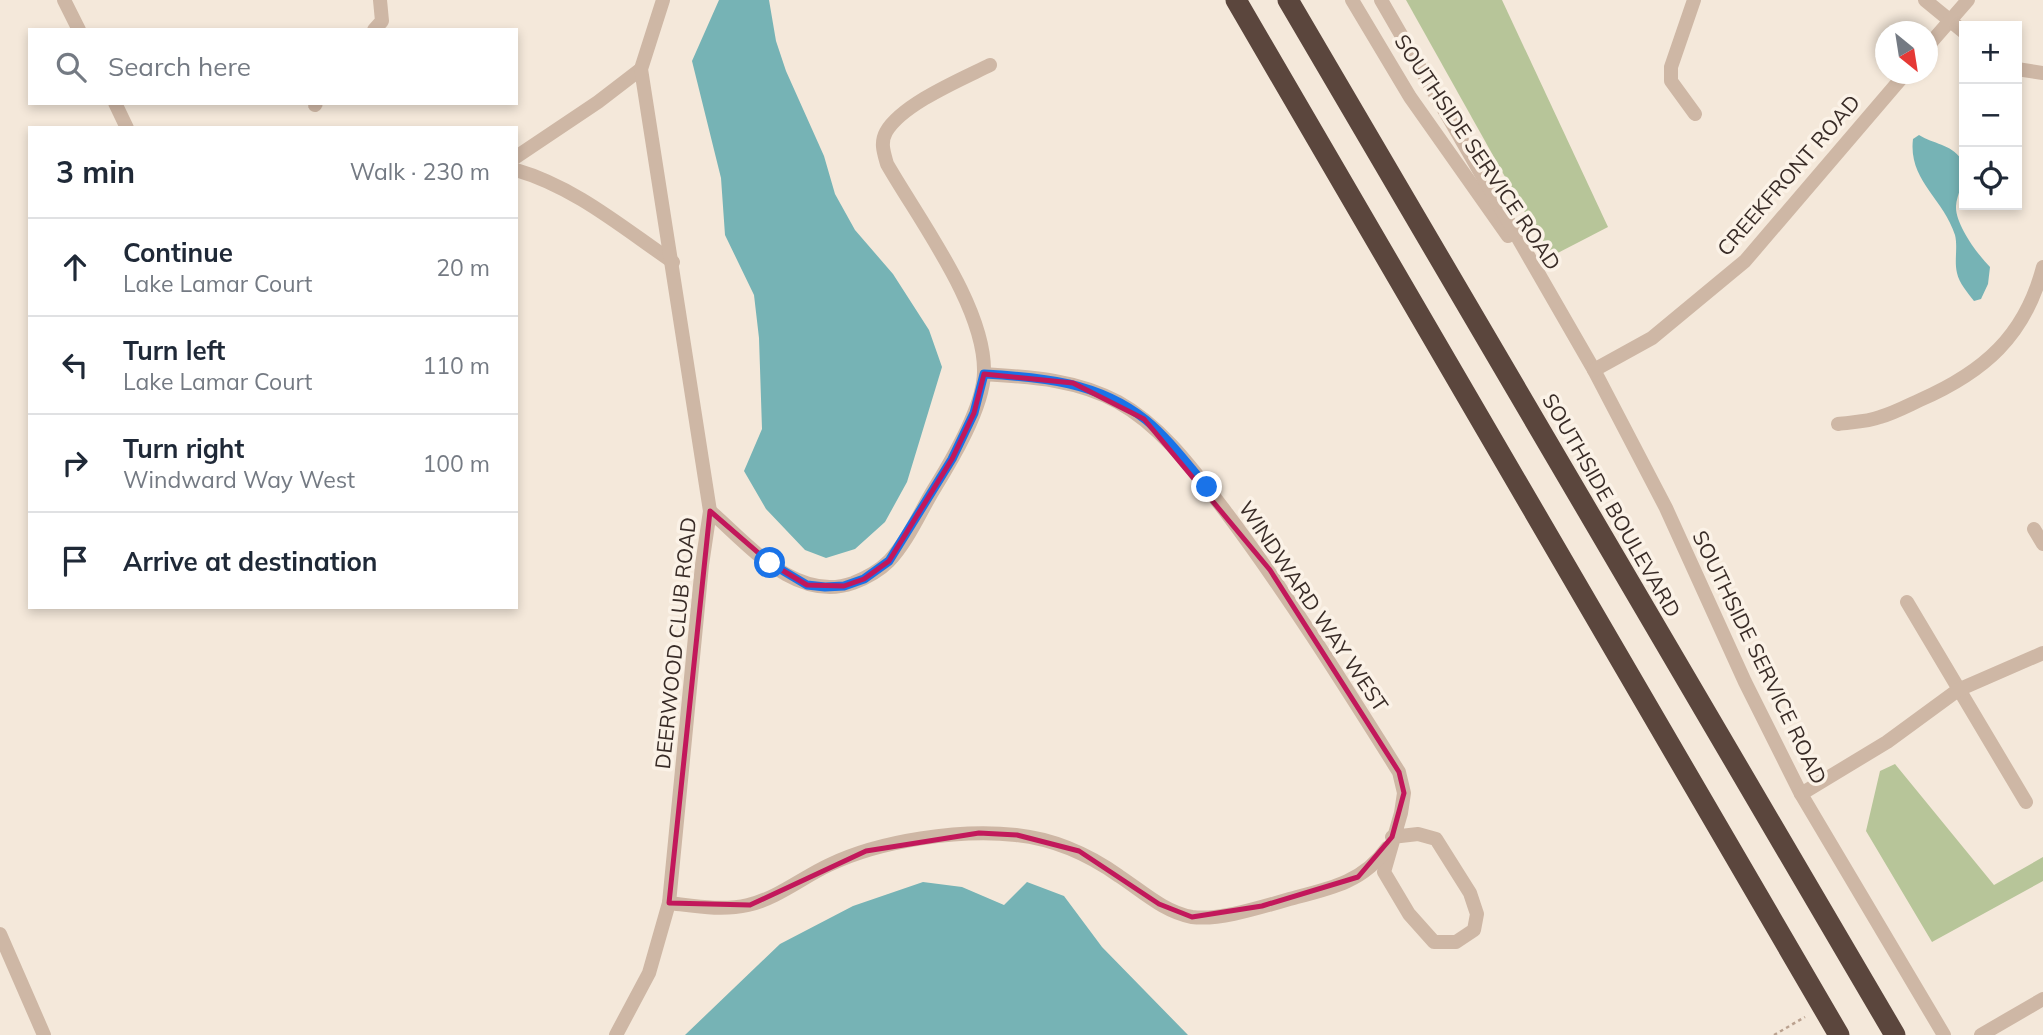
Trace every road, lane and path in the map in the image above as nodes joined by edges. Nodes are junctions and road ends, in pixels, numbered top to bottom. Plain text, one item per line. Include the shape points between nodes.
1 (64, 0) edge
2 (380, 0) edge
3 (663, 0) edge
4 (1236, 0) edge
5 (1287, 0) edge
6 (1352, 0) edge
7 (1381, 0) edge
8 (1694, 0) edge
9 (1925, 0) edge
10 (1968, 0) edge
11 (1950, 20) junction
12 (78, 28) edge
13 (376, 28) edge
14 (1959, 28) edge
15 (1938, 34) edge
16 (990, 65) dead end
17 (641, 69) junction
18 (2022, 70) edge
19 (2043, 73) edge
20 (1896, 84) edge
21 (116, 105) edge
22 (1695, 114) dead end
23 (126, 126) edge
24 (518, 156) edge
25 (518, 171) edge
26 (673, 262) junction
27 (2043, 267) edge
28 (2040, 289) edge
29 (1548, 291) junction
30 (1594, 370) junction
31 (984, 374) junction
32 (1838, 424) dead end
33 (710, 511) junction
34 (2034, 529) dead end
35 (2043, 544) edge
36 (1907, 602) dead end
37 (2043, 653) edge
38 (1958, 690) junction
39 (1801, 794) junction
40 (2026, 802) dead end
41 (1392, 837) junction
42 (669, 903) junction
43 (0, 934) edge
44 (2043, 999) edge
45 (1823, 1006) junction
46 (44, 1035) edge
47 (616, 1035) edge
48 (1774, 1035) edge
49 (1839, 1035) edge
50 (1895, 1035) edge
51 (1944, 1035) edge
52 (1981, 1035) edge

1 - 12 street
2 - 13 street via 382,20
3 - 17 street, DEERWOOD CLUB ROAD
4 - 45 highway
5 - 50 highway, SOUTHSIDE BOULEVARD
6 - 29 street, SOUTHSIDE SERVICE ROAD via 1410,97
7 - 29 street, SOUTHSIDE SERVICE ROAD
8 - 22 street via 1671,67 1671,81
9 - 11 street
10 - 11 street
11 - 14 street
11 - 15 street
16 - 31 street via 923,98 886,132 882,147 887,164 969,304
17 - 24 street
17 - 26 street, DEERWOOD CLUB ROAD
18 - 19 street
20 - 30 street, CREEKFRONT ROAD via 1745,261 1652,338
21 - 23 street
25 - 26 street via 569,191
26 - 33 street, DEERWOOD CLUB ROAD
27 - 28 street
28 - 32 street via 2008,340 1971,374 1879,418
29 - 30 street, SOUTHSIDE SERVICE ROAD
30 - 39 street, SOUTHSIDE SERVICE ROAD via 1666,508
31 - 33 street via 974,413 952,459 889,561 864,579 844,586 807,585 770,563
31 - 41 street, WINDWARD WAY WEST via 1073,383 1116,401 1164,438 1270,570 1399,772 1404,793
33 - 42 street, DEERWOOD CLUB ROAD
34 - 35 street
36 - 38 street
37 - 38 street
38 - 39 street via 1887,742
38 - 40 street
39 - 51 street, SOUTHSIDE SERVICE ROAD
41 - 41 street, WINDWARD WAY WEST via 1418,834 1436,839 1470,893 1477,914 1474,930 1456,942 1434,942 1409,914 1384,872
41 - 42 street via 1358,877 1212,917 1192,916 1160,904 1079,851 1017,835 979,834 866,851 750,905 725,909
42 - 47 street, DEERWOOD CLUB ROAD via 649,973
43 - 46 street
44 - 52 street
45 - 48 path
45 - 49 highway

